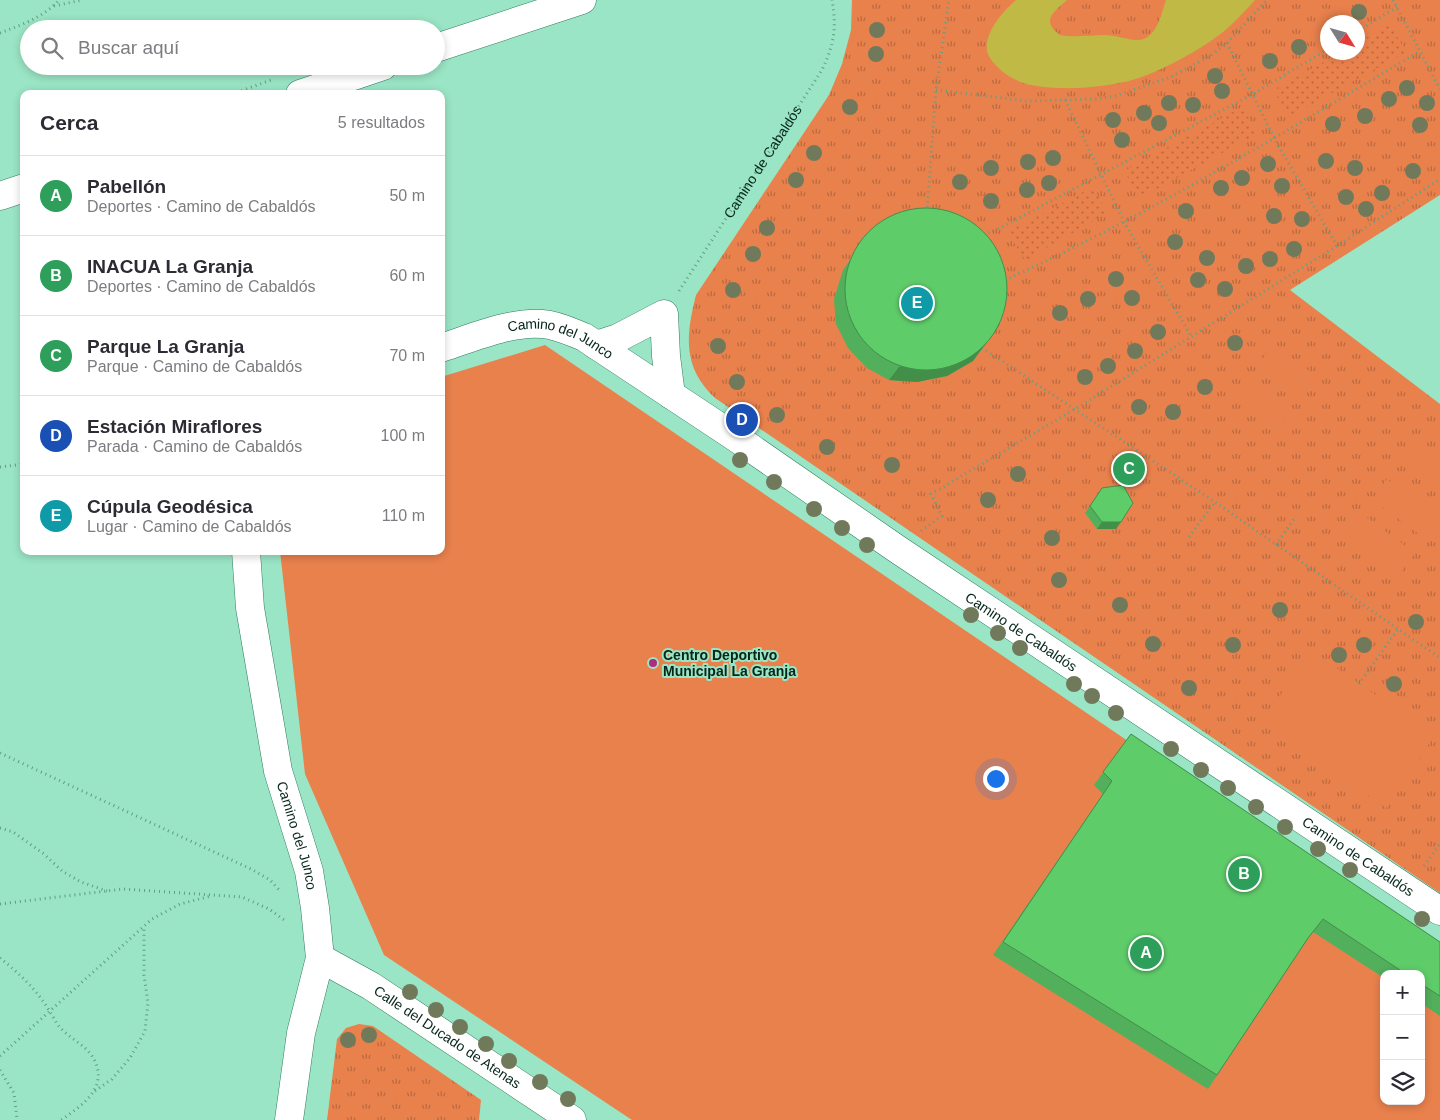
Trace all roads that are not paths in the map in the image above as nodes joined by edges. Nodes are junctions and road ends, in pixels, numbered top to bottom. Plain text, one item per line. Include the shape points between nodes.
1 (582, 0) edge
2 (445, 45) edge
3 (356, 75) edge
4 (312, 90) edge
5 (20, 189) edge
6 (0, 196) edge
7 (596, 345) junction
8 (445, 347) edge
9 (671, 395) junction
10 (246, 555) edge
11 (1440, 911) edge
12 (320, 958) junction
13 (289, 1120) edge
14 (572, 1120) edge

1 - 2 street
3 - 4 street
5 - 6 street
7 - 8 street, Camino del Junco via 560,328 526,323
7 - 9 street, Camino del Junco
7 - 9 street via 618,338 664,314
9 - 11 street, Camino de Cabaldós
10 - 12 street, Camino del Junco via 250,608 278,771 309,871
12 - 13 street, Camino del Junco via 301,1034
12 - 14 street, Calle del Ducado de Atenas via 372,986

